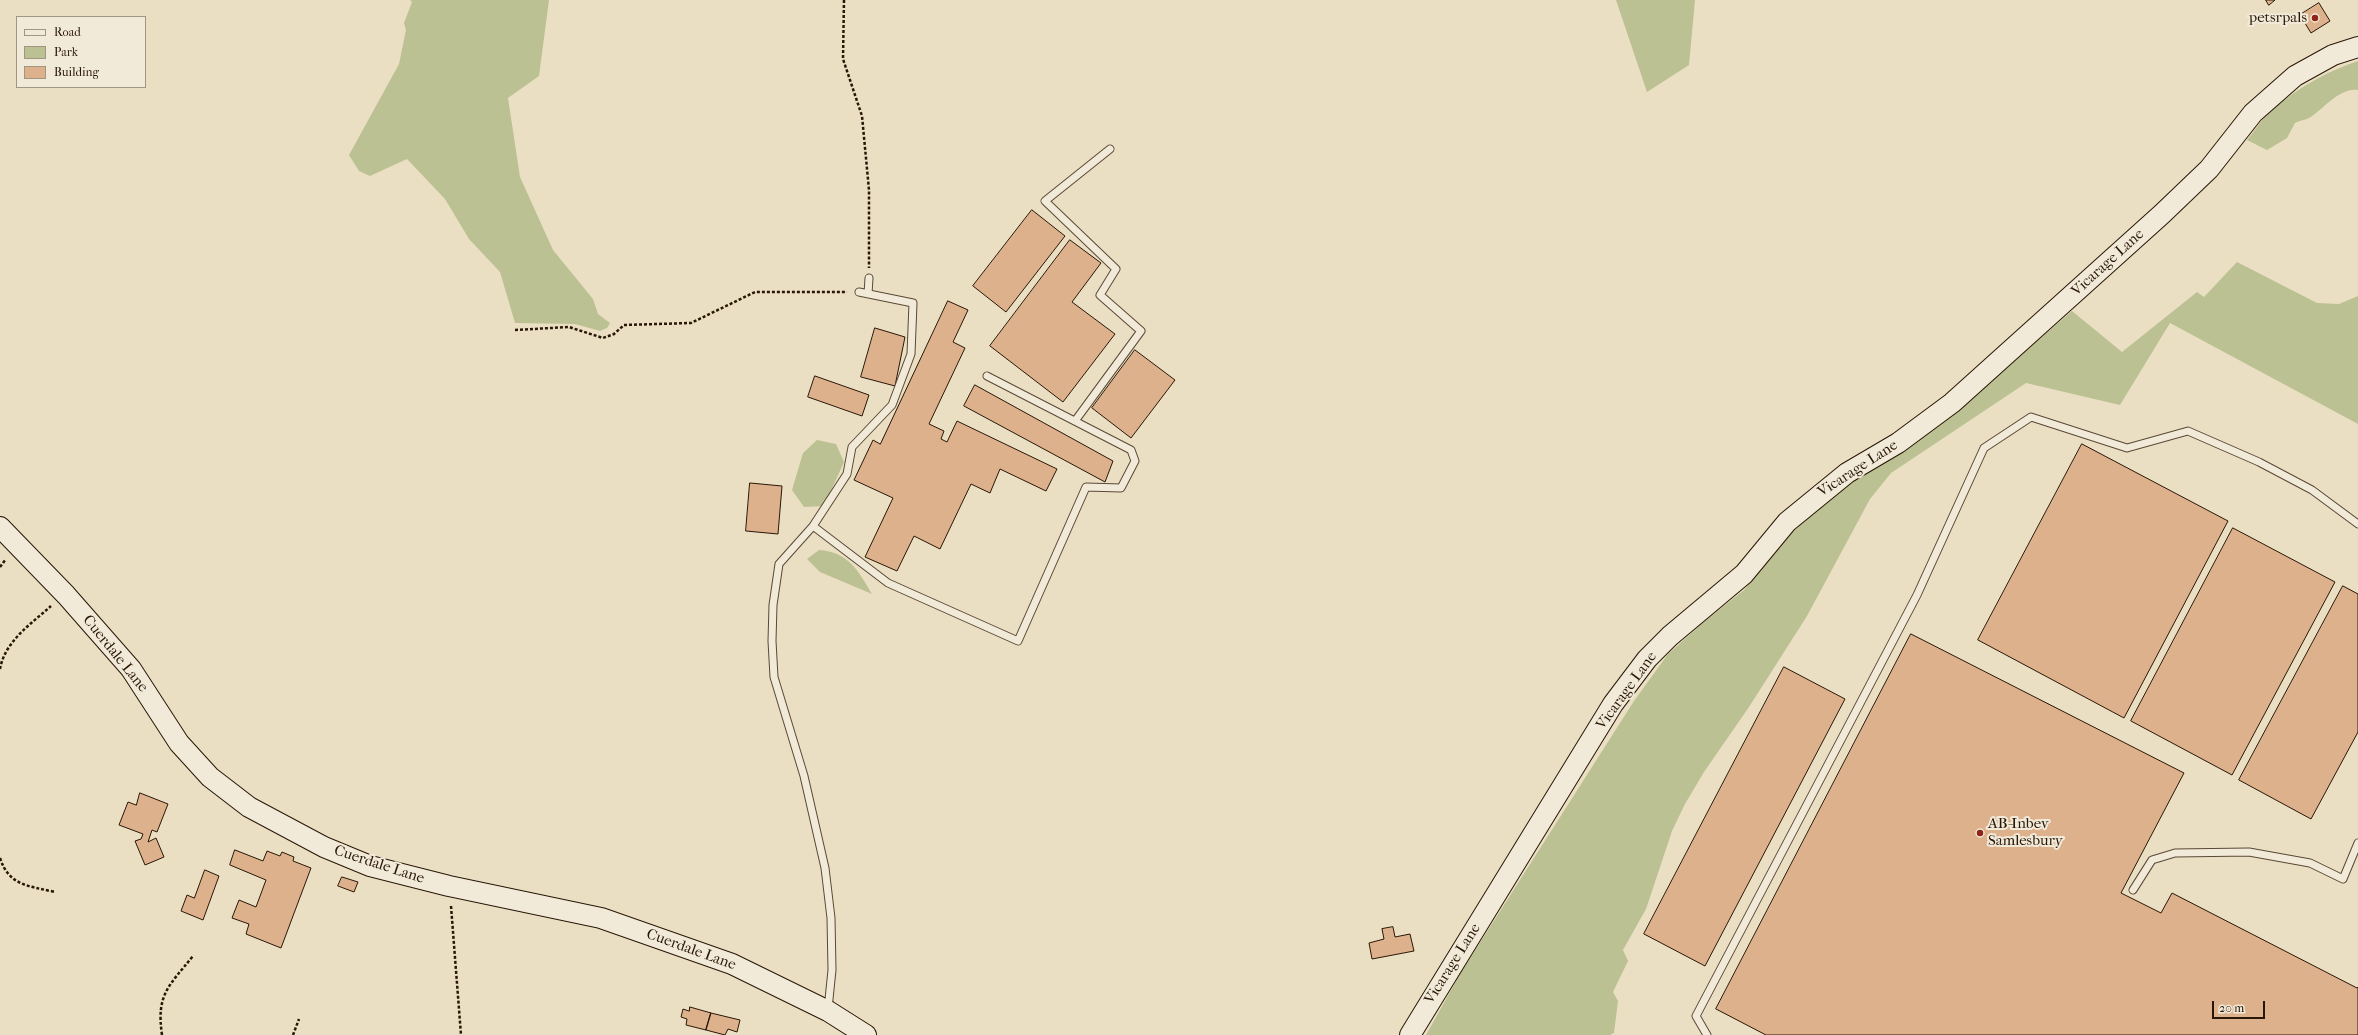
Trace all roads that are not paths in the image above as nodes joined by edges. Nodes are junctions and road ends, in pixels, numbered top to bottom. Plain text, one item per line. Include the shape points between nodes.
1 (2358, 47) edge
2 (1110, 149) dead end
3 (869, 278) road end
4 (859, 292) road end
5 (868, 294) junction
6 (987, 376) dead end
7 (1075, 421) junction
8 (2358, 524) edge
9 (813, 526) junction
10 (0, 527) edge
11 (2358, 843) edge
12 (2133, 890) dead end
13 (828, 1011) junction
14 (866, 1035) edge
15 (1410, 1035) edge
16 (1708, 1035) edge

1 - 15 street, Vicarage Lane via 2333,55 2295,76 2253,113 2209,169 2162,214 1952,403 1898,443 1847,473 1820,493 1786,522 1744,574 1670,636 1647,659 1614,704
2 - 7 lane via 1045,201 1116,269 1100,295 1141,332
3 - 5 lane
4 - 5 lane
5 - 9 lane via 913,303 911,354 892,405 852,447 847,474
6 - 7 lane
7 - 9 lane via 1131,450 1135,461 1121,488 1086,487 1018,641 888,583
8 - 16 lane via 2305,486 2259,462 2188,431 2127,448 2031,417 1984,448 1917,595 1696,1016
9 - 13 lane via 779,564 773,605 772,641 774,676 804,776 825,868 831,918 832,962
10 - 13 street, Cuerdale Lane via 66,595 131,669 179,743 210,777 249,807 324,847 363,863 450,886 601,918 732,964
11 - 12 lane via 2343,879 2310,863 2249,852 2175,853 2152,860
13 - 14 street, Cuerdale Lane

